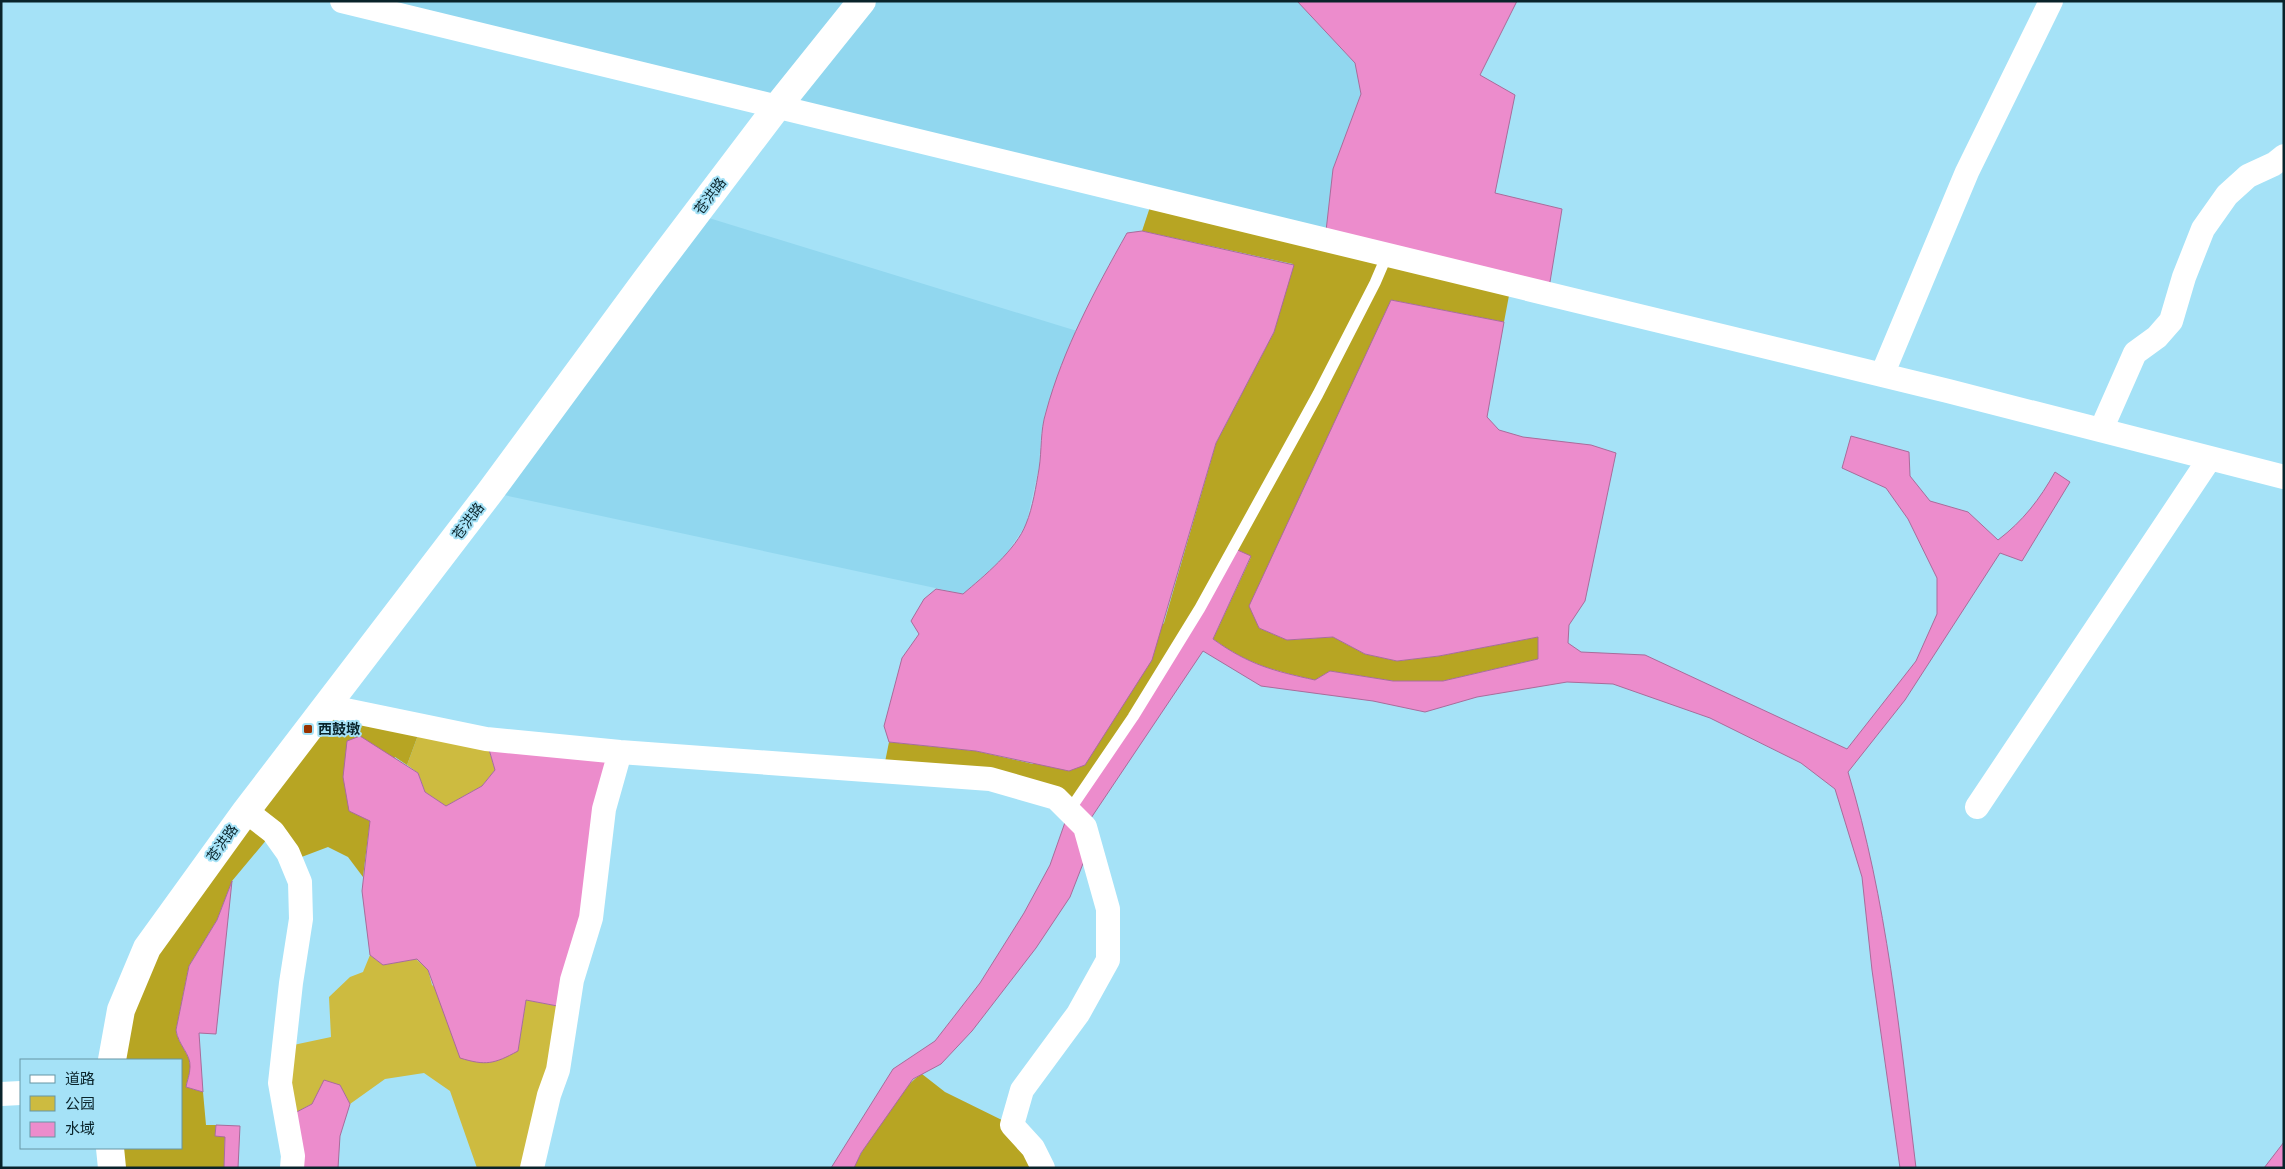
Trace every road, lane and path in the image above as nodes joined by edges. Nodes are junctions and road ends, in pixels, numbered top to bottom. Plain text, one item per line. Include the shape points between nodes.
1 (342, 1) edge
2 (862, 1) edge
3 (867, 1) edge
4 (2051, 1) edge
5 (780, 108) junction
6 (2284, 156) edge
7 (1387, 255) junction
8 (1882, 375) junction
9 (2101, 430) junction
10 (2210, 458) junction
11 (2284, 477) edge
12 (330, 707) junction
13 (620, 752) junction
14 (1977, 807) dead end
15 (1069, 811) junction
16 (249, 814) junction
17 (112, 1059) edge
18 (119, 1059) edge
19 (20, 1093) edge
20 (1, 1094) edge
21 (104, 1149) edge
22 (110, 1149) edge
23 (106, 1168) edge
24 (112, 1168) edge
25 (292, 1168) edge
26 (532, 1168) edge
27 (1043, 1168) edge

1 - 5 street
2 - 5 main road, 苍洪路
3 - 5 main road
4 - 8 street via 1967,172
5 - 7 street
5 - 12 main road, 苍洪路 via 646,280
6 - 9 street via 2248,176 2227,195 2203,229 2171,321 2157,337 2135,353
7 - 8 street
7 - 15 lane via 1318,394 1200,608 1133,717
8 - 9 street
9 - 10 street
10 - 11 street
10 - 14 street
12 - 13 street via 486,739
12 - 16 main road, 苍洪路
13 - 15 street via 990,779 1056,798
13 - 26 street via 604,808 591,918 572,980 558,1070
15 - 27 street via 1085,827 1108,909 1108,960 1078,1014 1022,1090 1012,1125 1033,1148
16 - 17 main road, 苍洪路 via 147,948 121,1010
16 - 18 main road via 153,949 128,1010
16 - 25 street via 273,832 288,853 300,882 301,919 290,983 280,1083 293,1156
19 - 20 street
21 - 23 main road
22 - 24 main road

